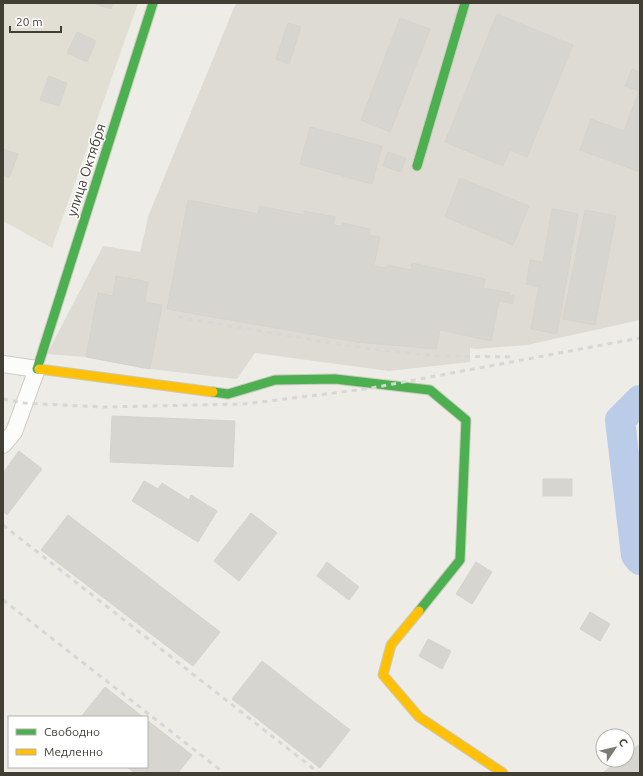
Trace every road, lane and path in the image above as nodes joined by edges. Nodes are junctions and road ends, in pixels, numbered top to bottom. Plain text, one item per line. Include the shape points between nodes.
1 (153, 3) edge
2 (465, 3) edge
3 (417, 166) dead end
4 (3, 364) edge
5 (37, 369) junction
6 (3, 445) edge
7 (503, 773) edge

1 - 5 street, улица Октября
2 - 3 street
4 - 5 street
5 - 6 street via 14,432
5 - 7 street via 228,394 275,380 335,378 430,390 466,420 460,560 391,645 383,675 419,717

